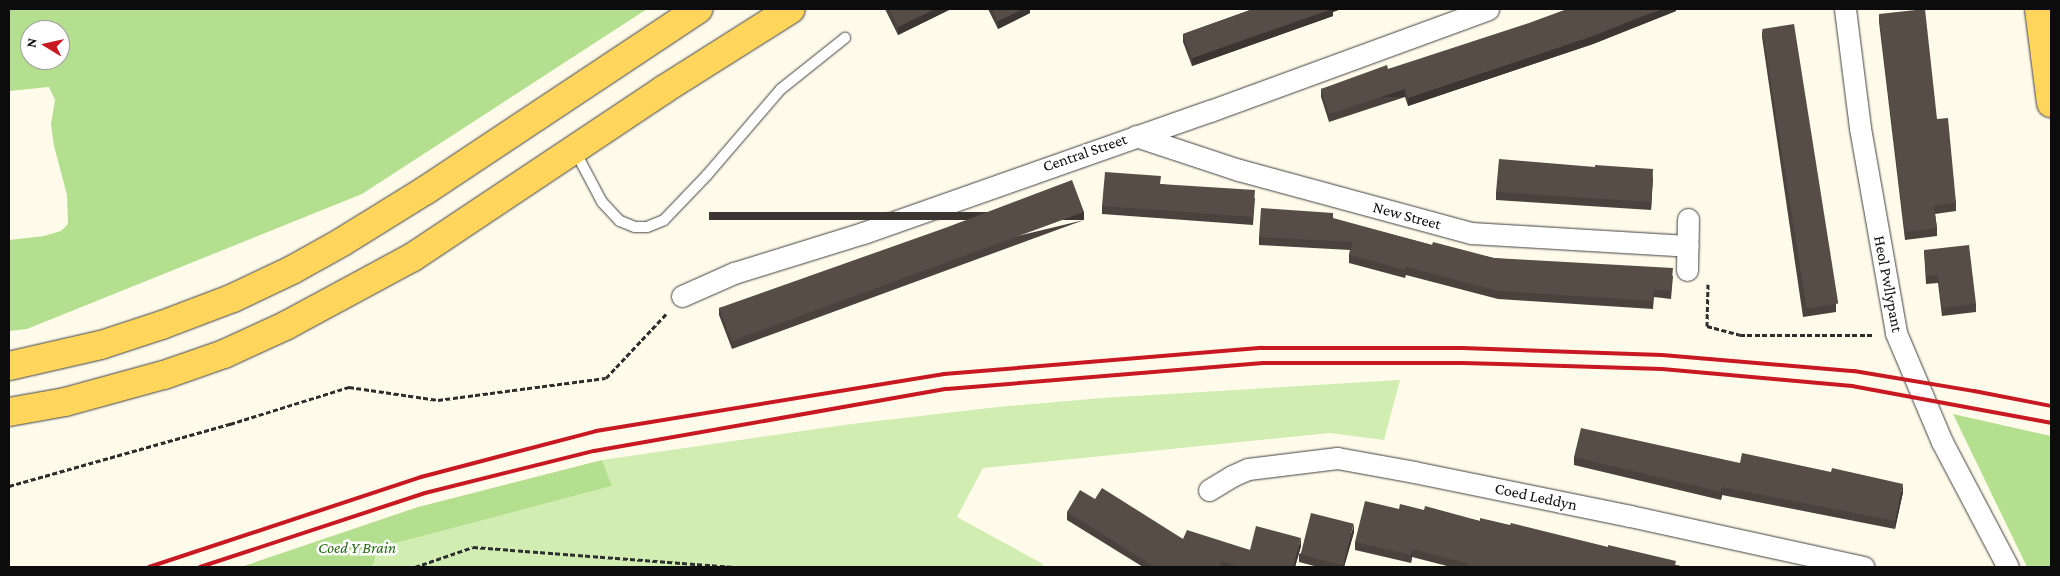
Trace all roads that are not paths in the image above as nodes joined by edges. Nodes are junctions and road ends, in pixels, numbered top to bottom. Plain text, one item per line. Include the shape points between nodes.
1 (698, 9) edge
2 (791, 9) edge
3 (1488, 9) edge
4 (1849, 9) edge
5 (2039, 9) edge
6 (845, 38) dead end
7 (2051, 103) edge
8 (1136, 136) junction
9 (575, 150) junction
10 (1688, 219) dead end
11 (1688, 246) junction
12 (1687, 270) dead end
13 (682, 296) road end
14 (9, 366) edge
15 (9, 412) edge
16 (1210, 490) dead end
17 (1864, 567) edge
18 (2008, 567) edge

1 - 14 main road via 426,190 292,270 240,295 162,325 101,345
2 - 9 main road
3 - 8 street, Central Street
4 - 18 street, Heol Pwllypant via 1860,128 1896,333 1942,442
5 - 7 main road
6 - 9 lane via 781,89 701,182 664,220 648,228 620,222 602,202
8 - 11 street, New Street via 1239,170 1472,233
8 - 13 street, Central Street via 863,233 734,273
9 - 15 main road via 413,257 287,325 224,354 156,378 65,402
10 - 11 street
11 - 12 street
16 - 17 street, Coed Leddyn via 1248,469 1338,458 1611,512

